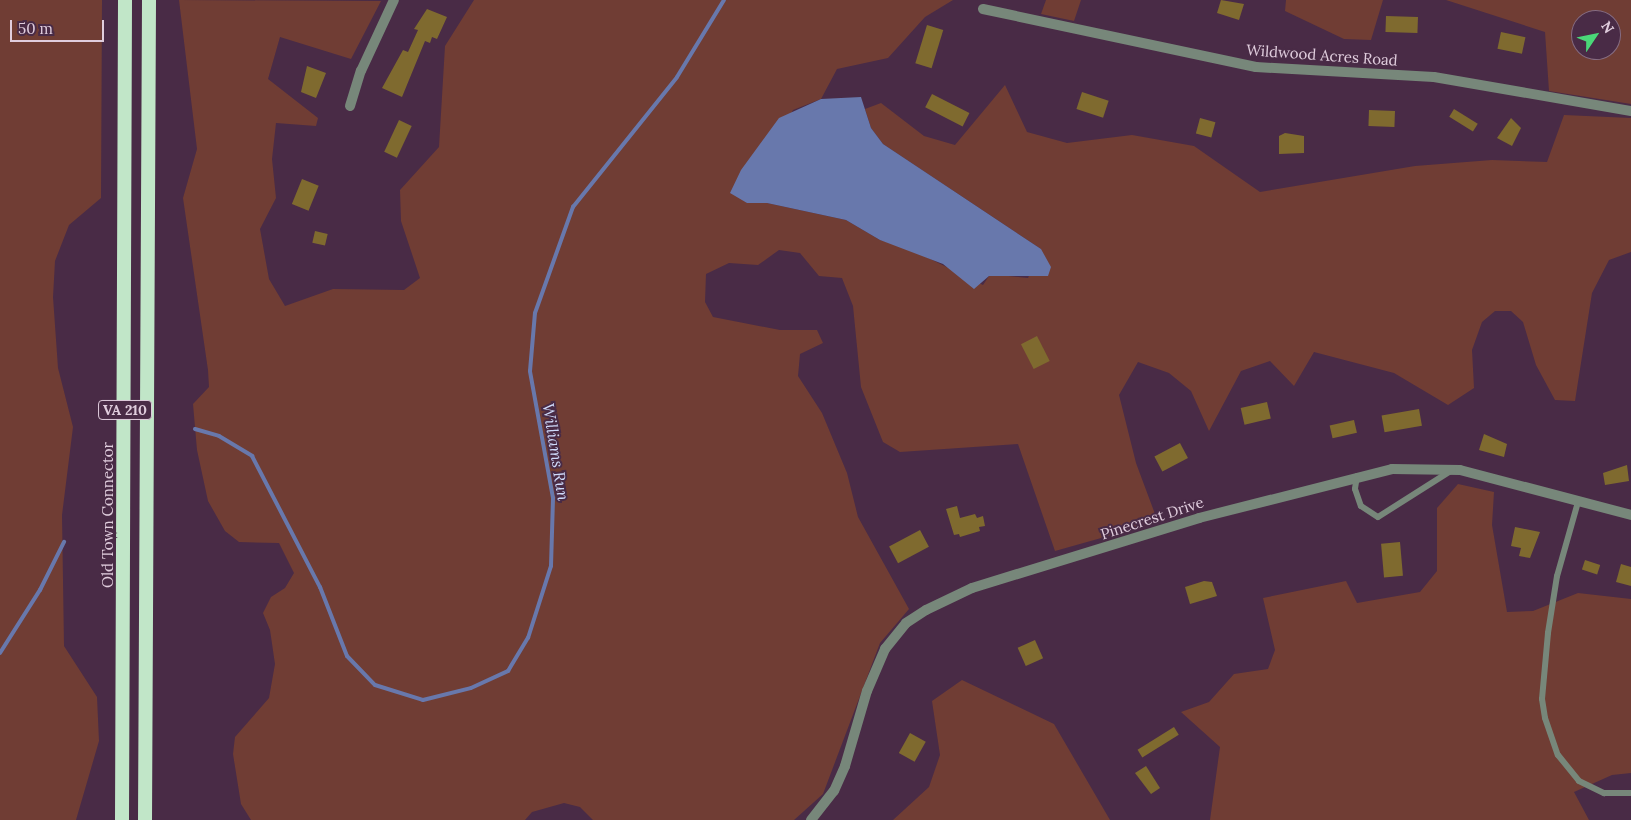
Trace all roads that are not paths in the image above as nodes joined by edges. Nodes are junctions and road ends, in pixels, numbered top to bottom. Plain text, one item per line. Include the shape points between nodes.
1 (125, 0) edge
2 (148, 0) edge
3 (394, 0) edge
4 (984, 9) dead end
5 (350, 106) dead end
6 (1631, 111) edge
7 (1454, 469) junction
8 (1357, 476) junction
9 (1578, 502) junction
10 (1631, 515) edge
11 (1631, 793) edge
12 (122, 820) edge
13 (146, 820) edge
14 (811, 820) edge

1 - 12 highway, Old Town Connector / VA 210
2 - 13 highway, VA 210
3 - 5 street via 366,59
4 - 6 street, Wildwood Acres Road via 1256,67 1434,77
7 - 8 street, Pinecrest Drive via 1422,466
7 - 8 lane via 1378,516 1361,506 1355,489
7 - 9 street, Pinecrest Drive
8 - 14 street, Pinecrest Drive via 1199,518 972,588 926,610 906,624 885,649 867,691 845,766 834,791
9 - 10 street, Pinecrest Drive
9 - 11 lane via 1557,576 1548,632 1542,690 1544,718 1558,755 1579,781 1604,793

